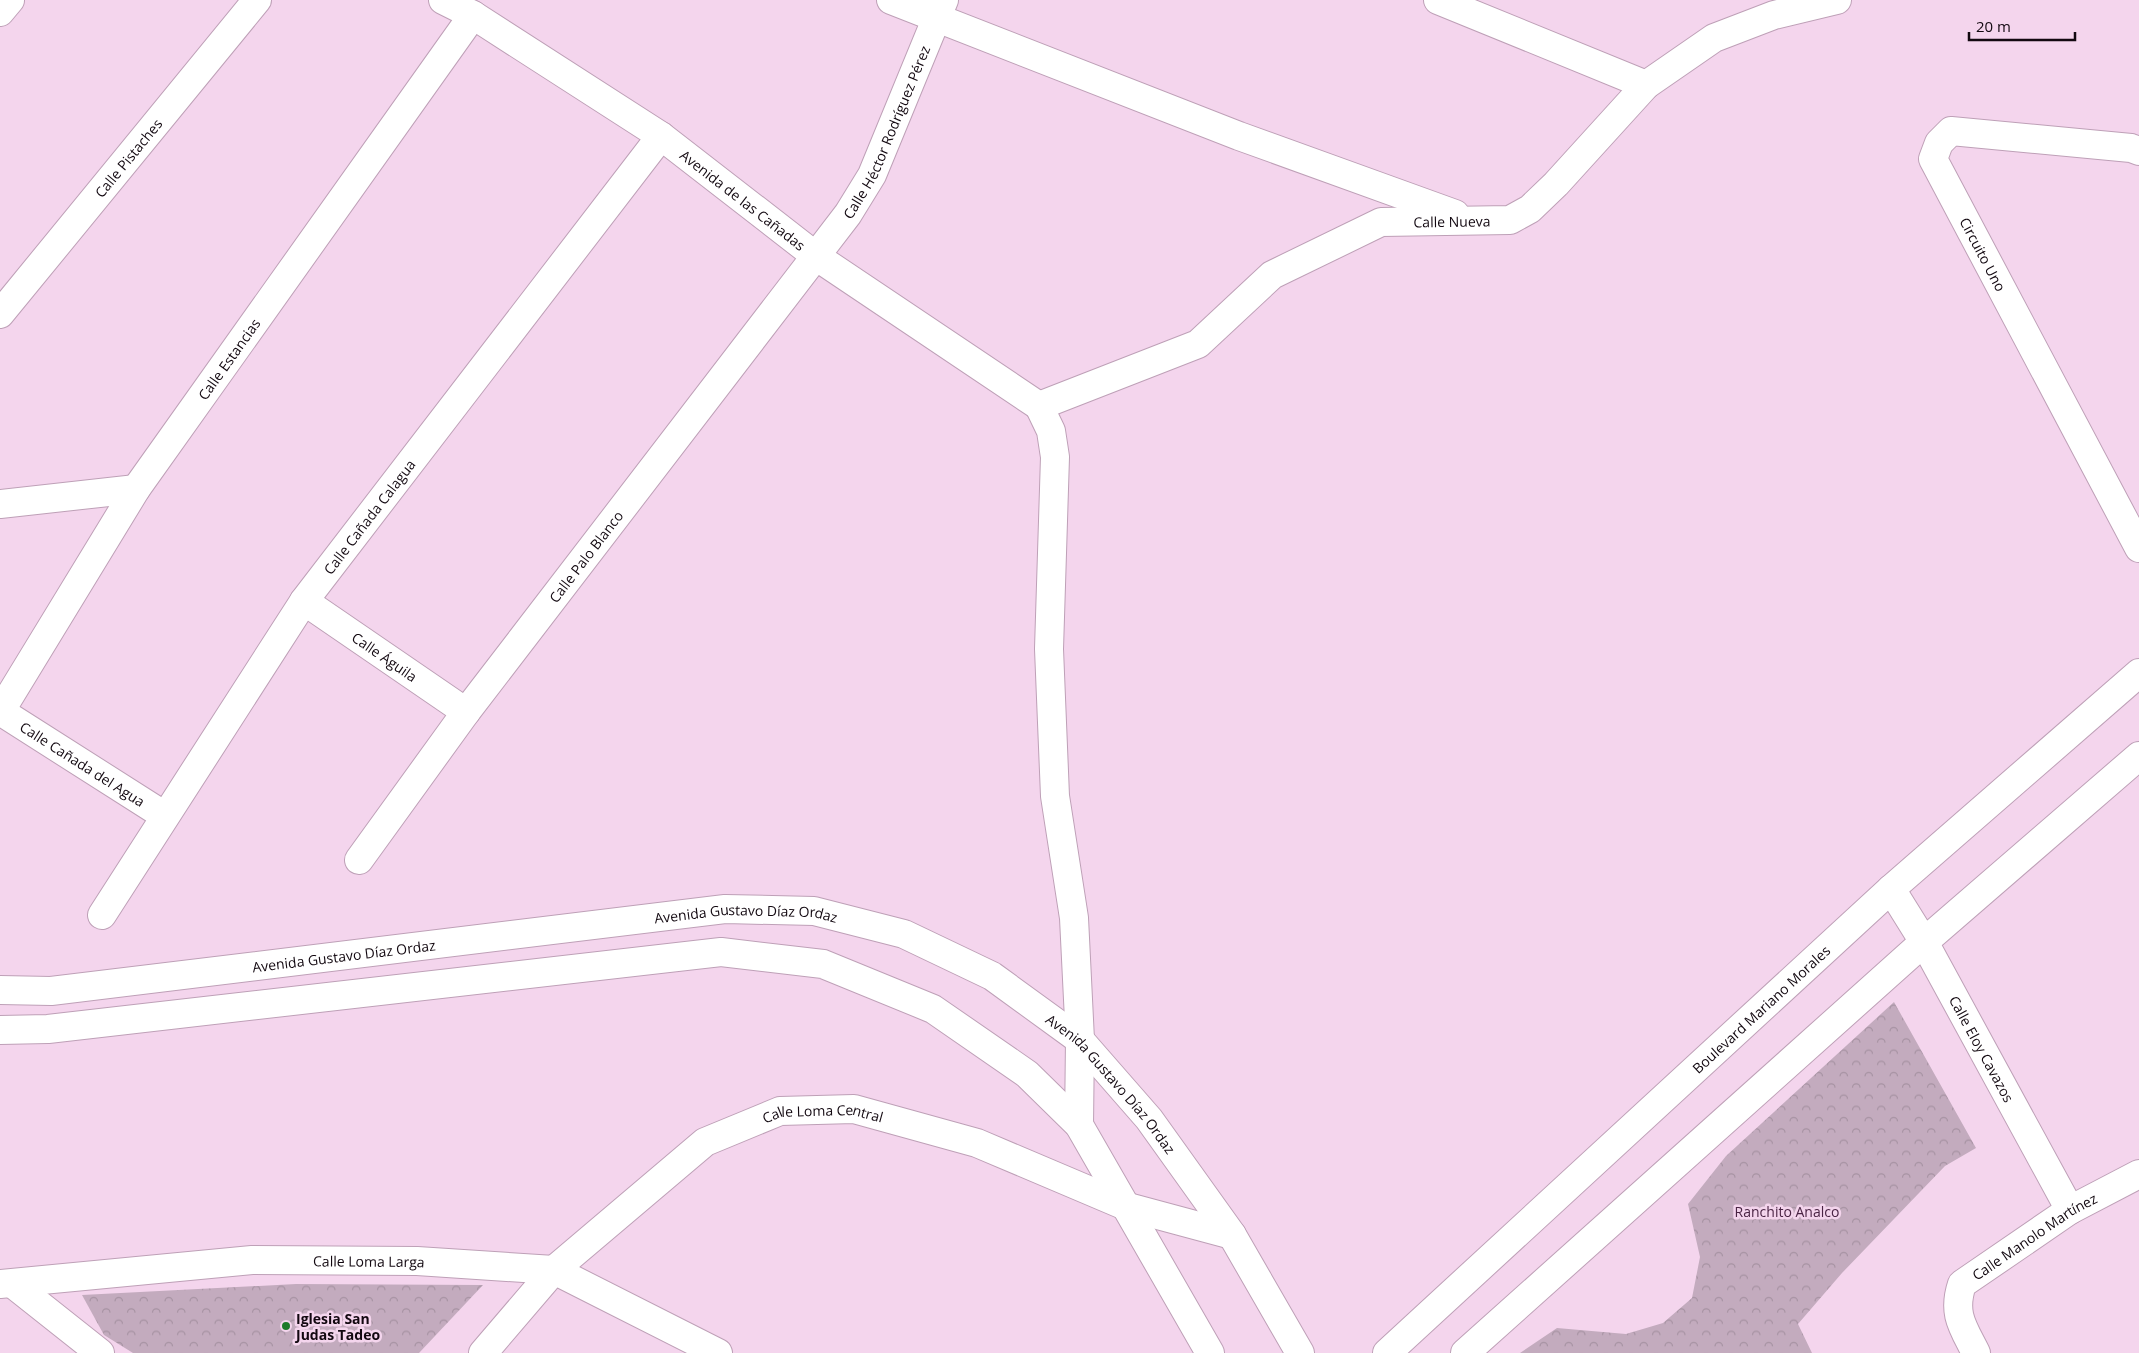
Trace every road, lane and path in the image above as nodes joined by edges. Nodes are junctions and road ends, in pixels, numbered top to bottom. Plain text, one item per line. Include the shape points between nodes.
1 (10, 0) edge
2 (257, 0) edge
3 (443, 0) edge
4 (891, 0) edge
5 (1438, 0) edge
6 (1837, 0) edge
7 (940, 8) edge
8 (0, 12) edge
9 (473, 15) junction
10 (1646, 85) junction
11 (661, 136) junction
12 (2139, 151) edge
13 (1469, 219) junction
14 (816, 256) junction
15 (0, 314) edge
16 (1039, 406) junction
17 (136, 489) junction
18 (0, 504) edge
19 (2139, 548) edge
20 (304, 601) junction
21 (2139, 673) edge
22 (0, 712) edge
23 (466, 712) junction
24 (2139, 756) edge
25 (165, 816) junction
26 (359, 860) dead end
27 (1891, 889) junction
28 (102, 916) dead end
29 (1924, 942) junction
30 (0, 990) edge
31 (0, 1030) edge
32 (1080, 1040) junction
33 (1079, 1125) junction
34 (2139, 1174) edge
35 (1128, 1207) junction
36 (2070, 1210) junction
37 (1232, 1235) junction
38 (554, 1270) junction
39 (7, 1284) edge
40 (100, 1353) edge
41 (483, 1353) edge
42 (718, 1353) edge
43 (1210, 1353) edge
44 (1300, 1353) edge
45 (1387, 1353) edge
46 (1465, 1353) edge
47 (1976, 1353) edge

1 - 8 street
2 - 15 street, Calle Pistaches
3 - 9 street, Avenida de las Cañadas
4 - 7 street
5 - 10 street
6 - 10 street, Calle Nueva via 1774,15 1714,38
7 - 13 street via 1239,136
7 - 14 street, Calle Héctor Rodríguez Pérez via 872,175
9 - 11 street, Avenida de las Cañadas
9 - 17 street, Calle Estancias
10 - 13 street, Calle Nueva via 1530,209 1510,220
11 - 14 street, Avenida de las Cañadas
11 - 20 street, Calle Cañada Calagua
12 - 19 street, Circuito Uno via 1951,131 1939,143 1933,159
13 - 16 street, Calle Nueva via 1381,222 1272,275 1198,344
14 - 16 street, Avenida de las Cañadas
14 - 23 street, Calle Palo Blanco
16 - 32 street via 1051,431 1055,457 1049,649 1055,796 1074,918
17 - 18 street
17 - 22 street, Calle Estancias
20 - 23 street, Calle Águila
20 - 25 street, Calle Cañada Calagua
21 - 27 street, Boulevard Mariano Morales
22 - 25 street, Calle Cañada del Agua
23 - 26 street, Calle Palo Blanco
24 - 29 street
25 - 28 street, Calle Cañada Calagua
27 - 29 street, Calle Eloy Cavazos
27 - 45 street, Boulevard Mariano Morales
29 - 36 street, Calle Eloy Cavazos
29 - 46 street
30 - 32 street, Avenida Gustavo Díaz Ordaz via 51,991 725,909 814,911 904,934 992,976
31 - 33 street via 48,1029 721,952 823,964 933,1009 1027,1074
32 - 33 street
32 - 37 street, Avenida Gustavo Díaz Ordaz via 1149,1119
33 - 35 street
34 - 36 street, Calle Manolo Martínez
35 - 37 street, Calle Loma Central
35 - 38 street, Calle Loma Central via 977,1143 854,1110 780,1111 705,1142
35 - 43 street
36 - 47 street, Calle Manolo Martínez via 1962,1284 1957,1299 1958,1318
37 - 44 street, Avenida Gustavo Díaz Ordaz
38 - 39 street, Calle Loma Larga via 417,1260 252,1260
38 - 41 street, Calle Loma Central
38 - 42 street, Calle Loma Larga
39 - 40 street

